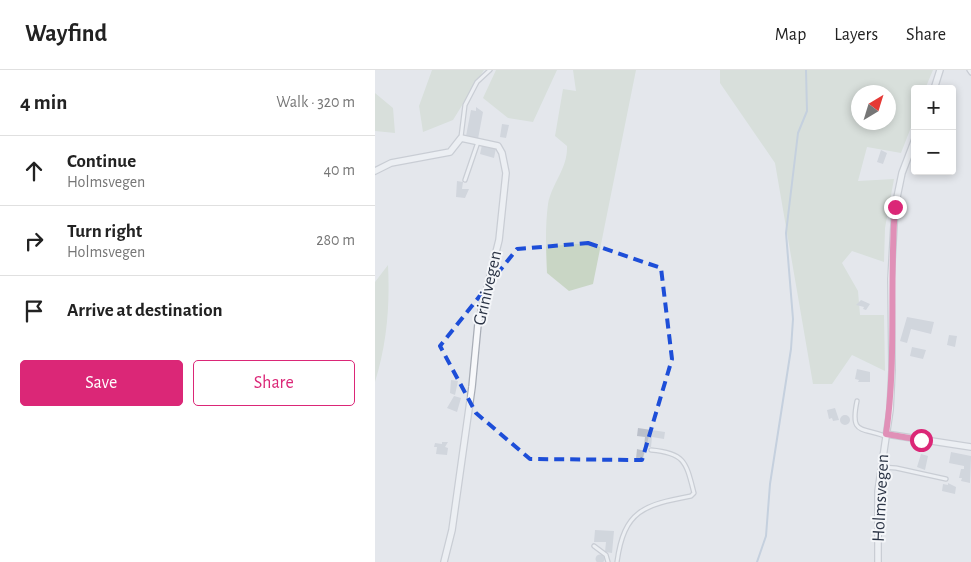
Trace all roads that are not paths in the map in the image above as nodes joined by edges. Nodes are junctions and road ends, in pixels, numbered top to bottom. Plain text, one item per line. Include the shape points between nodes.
1 (490, 70) edge
2 (940, 70) edge
3 (935, 85) edge
4 (461, 138) junction
5 (478, 142) junction
6 (911, 149) edge
7 (375, 171) edge
8 (465, 180) dead end
9 (857, 400) dead end
10 (886, 435) junction
11 (971, 447) edge
12 (651, 450) dead end
13 (881, 466) junction
14 (947, 479) dead end
15 (594, 546) dead end
16 (444, 562) edge
17 (609, 562) edge
18 (617, 562) edge
19 (877, 562) edge

1 - 4 lane via 477,82 465,104
2 - 3 street
4 - 5 street, Grinivegen
4 - 7 street via 450,152 391,163
5 - 8 lane
5 - 16 street, Grinivegen via 500,149 506,173 499,240 478,324 453,530
6 - 10 street, Holmsvegen via 895,207 891,279 893,370
9 - 10 lane via 857,425 867,433
10 - 11 street, Holmsvegen
10 - 13 street, Holmsvegen
12 - 18 lane via 675,454 683,459 694,493 637,512 626,529
13 - 14 lane
13 - 19 street, Holmsvegen
15 - 17 lane via 606,555

